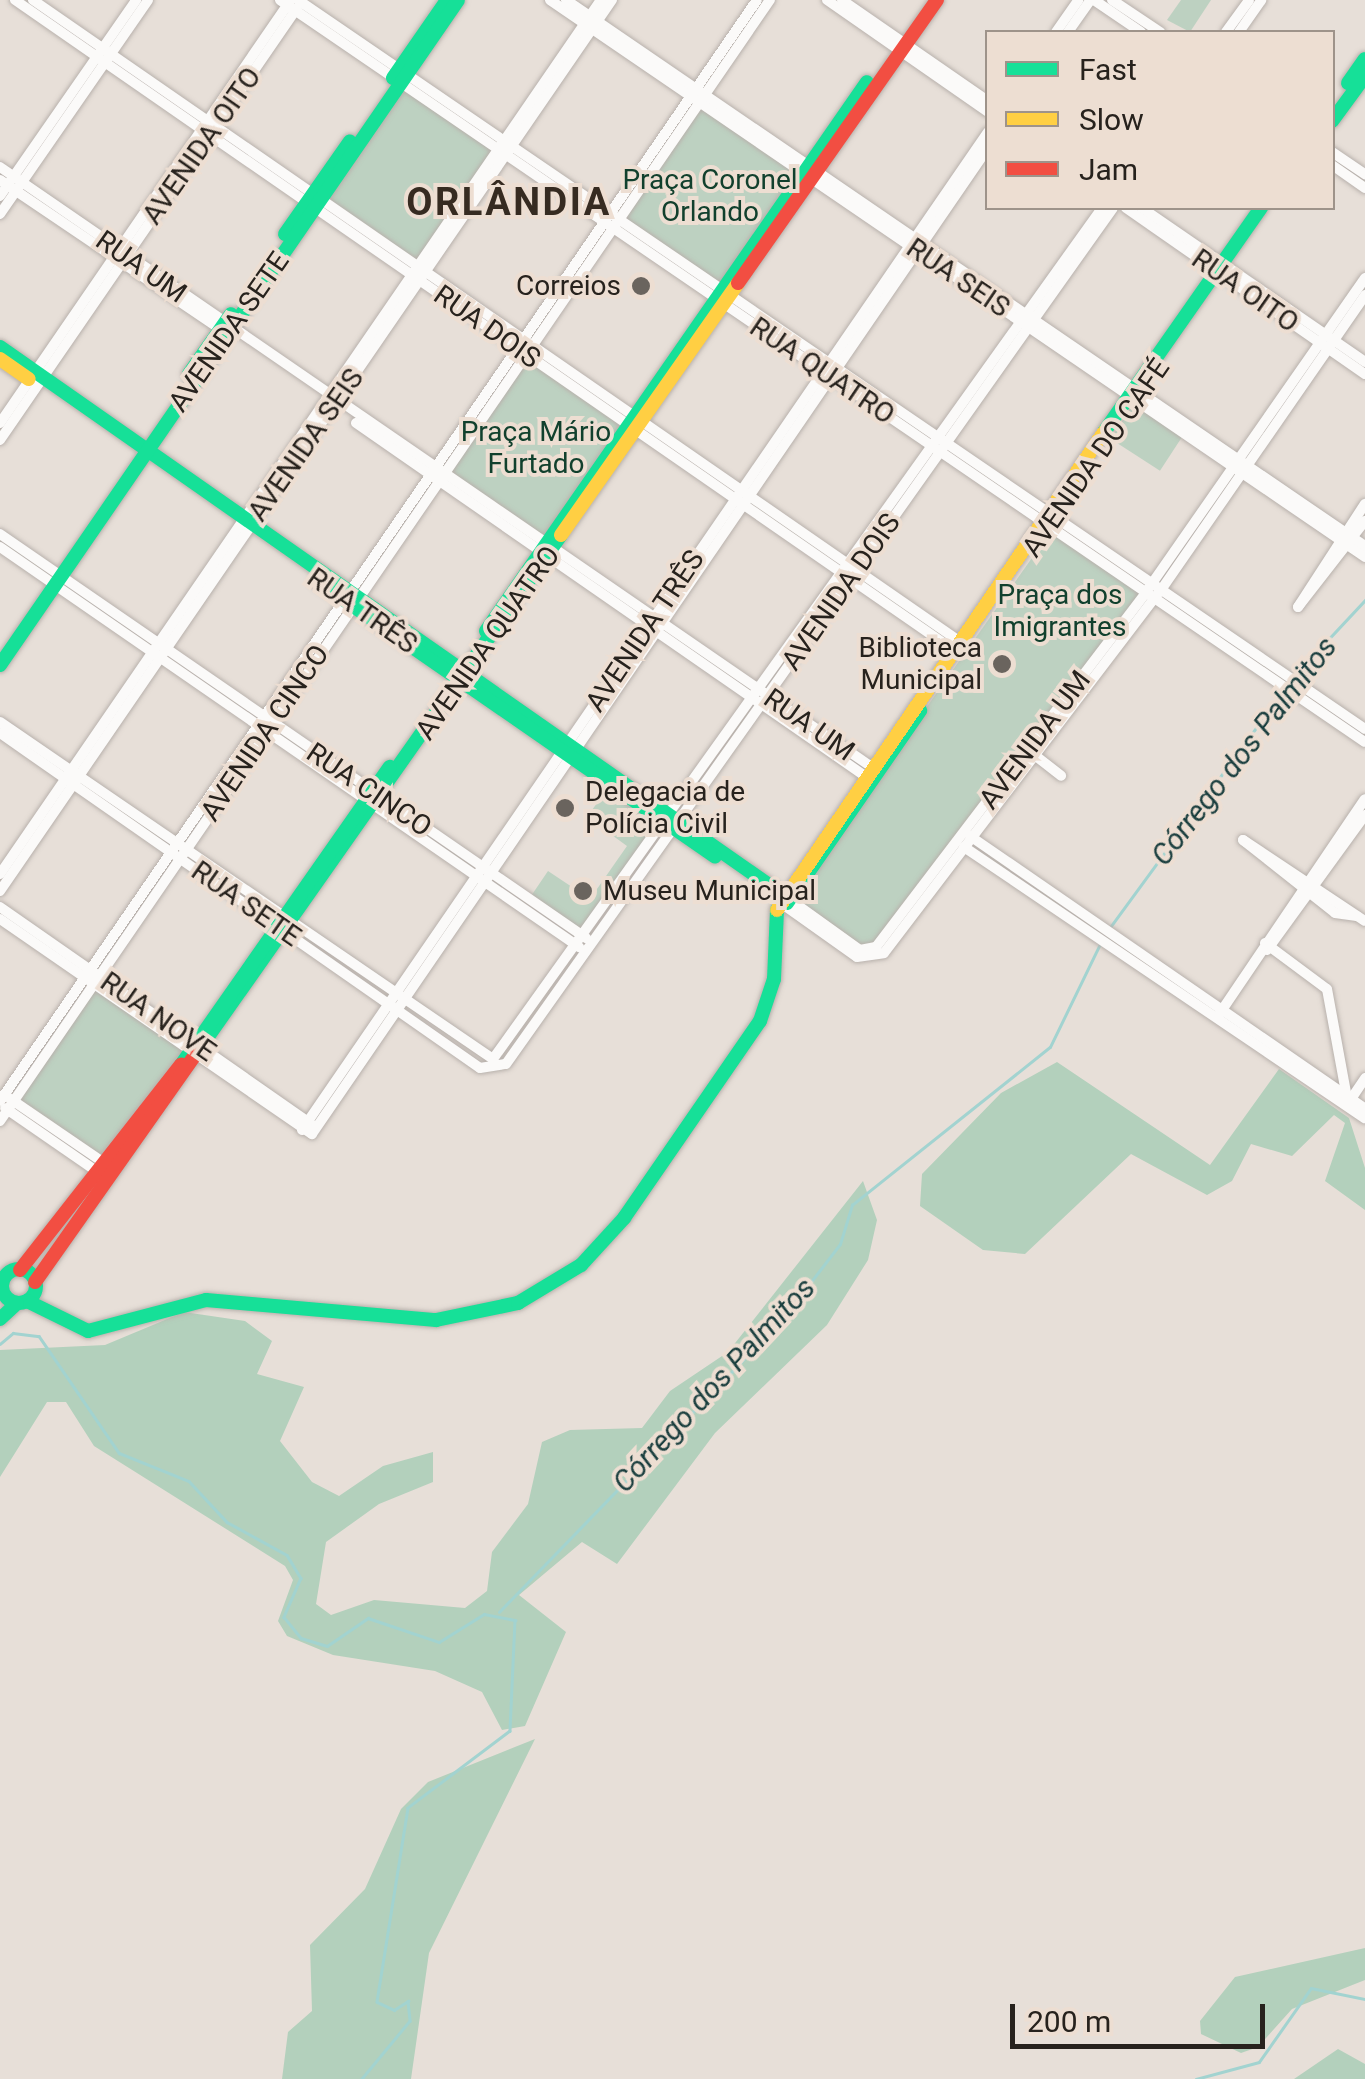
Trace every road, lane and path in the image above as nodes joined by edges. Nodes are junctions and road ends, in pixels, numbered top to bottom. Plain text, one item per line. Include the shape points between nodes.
1 (15, 0) edge
2 (33, 0) edge
3 (136, 0) edge
4 (148, 0) edge
5 (447, 0) edge
6 (458, 0) edge
7 (550, 0) edge
8 (566, 0) edge
9 (601, 0) edge
10 (612, 0) edge
11 (757, 0) edge
12 (770, 0) edge
13 (826, 0) edge
14 (842, 0) edge
15 (926, 0) edge
16 (936, 0) edge
17 (1078, 0) edge
18 (1092, 0) edge
19 (1112, 0) edge
20 (1249, 0) edge
21 (1262, 0) edge
22 (293, 2) edge
23 (591, 22) junction
24 (1057, 30) edge
25 (1070, 30) edge
26 (1138, 30) edge
27 (1157, 30) edge
28 (1227, 30) edge
29 (1240, 30) edge
30 (899, 45) junction
31 (103, 55) junction
32 (1365, 60) edge
33 (1365, 76) edge
34 (400, 77) junction
35 (697, 94) junction
36 (985, 100) edge
37 (1335, 101) edge
38 (985, 110) edge
39 (1335, 118) edge
40 (209, 128) junction
41 (985, 137) edge
42 (504, 147) junction
43 (985, 152) edge
44 (1335, 154) edge
45 (0, 167) edge
46 (1335, 167) edge
47 (810, 171) junction
48 (1365, 174) edge
49 (12, 183) edge
50 (1365, 188) edge
51 (0, 196) edge
52 (314, 201) junction
53 (1101, 210) edge
54 (1111, 210) edge
55 (1129, 210) edge
56 (1145, 210) edge
57 (1261, 210) edge
58 (1270, 210) edge
59 (0, 214) edge
60 (610, 220) junction
61 (916, 244) junction
62 (119, 256) junction
63 (1222, 270) junction
64 (418, 273) junction
65 (1365, 278) edge
66 (1365, 295) edge
67 (724, 298) junction
68 (1028, 320) junction
69 (226, 329) junction
70 (1327, 342) junction
71 (524, 346) junction
72 (0, 347) edge
73 (0, 359) edge
74 (1365, 362) edge
75 (829, 370) junction
76 (1365, 374) edge
77 (36, 378) junction
78 (1135, 394) junction
79 (330, 401) junction
80 (0, 423) edge
81 (635, 423) junction
82 (0, 440) edge
83 (940, 445) junction
84 (141, 452) junction
85 (1242, 465) junction
86 (437, 473) junction
87 (742, 497) junction
88 (1365, 504) edge
89 (1047, 519) junction
90 (1365, 520) edge
91 (245, 525) junction
92 (0, 534) edge
93 (1346, 538) junction
94 (1365, 546) edge
95 (0, 547) edge
96 (547, 550) junction
97 (17, 552) junction
98 (1365, 557) edge
99 (851, 571) junction
100 (54, 578) junction
101 (1154, 591) junction
102 (351, 599) junction
103 (655, 625) junction
104 (958, 647) junction
105 (0, 649) edge
106 (158, 651) junction
107 (0, 665) edge
108 (461, 674) junction
109 (1290, 685) junction
110 (761, 697) junction
111 (0, 722) edge
112 (265, 725) junction
113 (1365, 729) edge
114 (0, 733) edge
115 (1365, 742) edge
116 (24, 744) junction
117 (569, 750) junction
118 (1032, 752) junction
119 (870, 774) junction
120 (1061, 776) dead end
121 (72, 778) junction
122 (373, 799) junction
123 (1365, 799) edge
124 (1365, 814) edge
125 (672, 821) junction
126 (966, 841) junction
127 (178, 851) junction
128 (19, 855) junction
129 (0, 874) edge
130 (483, 875) junction
131 (1308, 888) junction
132 (0, 891) edge
133 (783, 900) junction
134 (0, 907) edge
135 (1361, 918) edge
136 (0, 919) edge
137 (286, 926) junction
138 (584, 943) junction
139 (1267, 945) junction
140 (872, 955) joint
141 (93, 976) junction
142 (395, 1002) junction
143 (1218, 1015) junction
144 (198, 1050) junction
145 (494, 1062) joint
146 (1365, 1078) edge
147 (4, 1101) edge
148 (1358, 1108) edge
149 (0, 1121) edge
150 (309, 1128) joint
151 (107, 1172) junction
152 (70, 1220) junction
153 (5, 1281) edge
154 (29, 1294) junction
155 (0, 1319) edge

1 - 31 street, RUA DOIS
2 - 31 street, RUA DOIS
3 - 31 street
4 - 31 street
5 - 34 main road, AVENIDA SETE
6 - 34 main road, AVENIDA SETE
7 - 23 street, RUA SEIS
8 - 23 street, RUA SEIS
9 - 23 street, AVENIDA SEIS
10 - 23 street, AVENIDA SEIS
11 - 35 street, AVENIDA CINCO
12 - 35 street, AVENIDA CINCO
13 - 30 street
14 - 30 street
15 - 30 main road, AVENIDA QUATRO
16 - 30 main road, AVENIDA QUATRO
17 - 24 street
18 - 25 street
18 - 26 street
19 - 27 street
20 - 28 street
21 - 29 street
22 - 34 street, RUA QUATRO
22 - 40 street, AVENIDA OITO
23 - 35 street, RUA SEIS
23 - 42 street, AVENIDA SEIS
30 - 36 street
30 - 38 street
30 - 47 main road, AVENIDA QUATRO
31 - 40 street, RUA DOIS
31 - 49 street
32 - 37 main road
33 - 39 main road
34 - 42 street, RUA QUATRO
34 - 52 main road, AVENIDA SETE
35 - 47 street, RUA SEIS
35 - 60 street, AVENIDA CINCO
40 - 52 street, RUA DOIS
40 - 62 street, AVENIDA OITO
41 - 61 street, AVENIDA TRÊS
42 - 60 street, RUA QUATRO
42 - 64 street, AVENIDA SEIS
43 - 61 street, AVENIDA TRÊS
44 - 48 street
45 - 49 street, RUA UM
46 - 50 street
47 - 61 street, RUA SEIS
47 - 67 main road, AVENIDA QUATRO
49 - 51 street
49 - 59 street
49 - 62 street, RUA UM
52 - 64 street, RUA DOIS
52 - 69 main road, AVENIDA SETE
53 - 68 street, AVENIDA DOIS
54 - 68 street, AVENIDA DOIS
55 - 63 street, RUA OITO
56 - 63 street, RUA OITO
57 - 63 main road, AVENIDA DO CAFÉ
58 - 63 main road, AVENIDA DO CAFÉ
60 - 67 street, RUA QUATRO
60 - 71 street, AVENIDA CINCO
61 - 68 street, RUA SEIS
61 - 75 street, AVENIDA TRÊS
62 - 69 street, RUA UM
62 - 77 street, AVENIDA OITO
63 - 70 street, RUA OITO
63 - 78 main road, AVENIDA DO CAFÉ
64 - 71 street, RUA DOIS
64 - 79 street, AVENIDA SEIS
65 - 70 street, AVENIDA UM
66 - 70 street, AVENIDA UM
67 - 75 street, RUA QUATRO
67 - 81 main road, AVENIDA QUATRO
68 - 78 street, RUA SEIS
68 - 83 street, AVENIDA DOIS
69 - 79 street, RUA UM
69 - 84 main road, AVENIDA SETE
70 - 74 street, RUA OITO
70 - 76 street, RUA OITO
70 - 85 street, AVENIDA UM
71 - 81 street, RUA DOIS
71 - 86 street, AVENIDA CINCO
72 - 77 main road, RUA TRÊS
73 - 77 main road, RUA TRÊS
75 - 83 street, RUA QUATRO
75 - 87 street, AVENIDA TRÊS
77 - 80 street, AVENIDA OITO
77 - 82 street, AVENIDA OITO
77 - 84 main road, RUA TRÊS
78 - 85 street, RUA SEIS
78 - 89 main road, AVENIDA DO CAFÉ
79 - 86 street, RUA UM
79 - 91 street, AVENIDA SEIS
81 - 87 street, RUA DOIS
81 - 96 main road, AVENIDA QUATRO
83 - 89 street, RUA QUATRO
83 - 99 street, AVENIDA DOIS
84 - 91 main road, RUA TRÊS
84 - 100 main road, AVENIDA SETE
85 - 93 street, RUA SEIS
85 - 101 street, AVENIDA UM
86 - 96 street, RUA UM
86 - 102 street, AVENIDA CINCO
87 - 99 street, RUA DOIS
87 - 103 street, AVENIDA TRÊS
88 - 93 street
89 - 101 street, RUA QUATRO
89 - 104 main road, AVENIDA DO CAFÉ
90 - 93 street
91 - 102 main road, RUA TRÊS
91 - 106 street, AVENIDA SEIS
92 - 97 street, RUA CINCO
93 - 93 street via 1295,602 1300,608
93 - 94 street, RUA SEIS
93 - 98 street, RUA SEIS
95 - 97 street, RUA CINCO
96 - 103 street, RUA UM
96 - 108 main road, AVENIDA QUATRO
97 - 100 street, RUA CINCO
99 - 104 street, RUA DOIS
99 - 110 street, AVENIDA DOIS
100 - 105 main road, AVENIDA SETE
100 - 106 street, RUA CINCO
100 - 107 main road, AVENIDA SETE
101 - 109 street, RUA QUATRO
101 - 118 street, AVENIDA UM
102 - 108 main road, RUA TRÊS
102 - 112 street, AVENIDA CINCO
103 - 110 street, RUA UM
103 - 117 street, AVENIDA TRÊS
104 - 119 main road, AVENIDA DO CAFÉ
106 - 112 street, RUA CINCO
106 - 121 street, AVENIDA SEIS
108 - 117 main road, RUA TRÊS
108 - 122 main road, AVENIDA QUATRO
109 - 113 street, RUA QUATRO
109 - 115 street, RUA QUATRO
110 - 119 street, RUA UM
110 - 125 street, AVENIDA DOIS
111 - 116 street, RUA SETE
112 - 122 street, RUA CINCO
112 - 127 street, AVENIDA CINCO
114 - 116 street, RUA SETE
116 - 121 street, RUA SETE
117 - 125 main road, RUA TRÊS
117 - 130 street, AVENIDA TRÊS
118 - 120 street
118 - 126 street, AVENIDA UM
119 - 133 main road, AVENIDA DO CAFÉ
121 - 127 street, RUA SETE
121 - 128 street, AVENIDA SEIS
122 - 130 street, RUA CINCO
122 - 137 main road, AVENIDA QUATRO
123 - 131 street
124 - 131 street
125 - 133 main road, RUA TRÊS
125 - 138 street, AVENIDA DOIS
126 - 140 street, AVENIDA UM
126 - 143 street
127 - 137 street, RUA SETE
127 - 141 street, AVENIDA CINCO
128 - 129 street, AVENIDA SEIS
128 - 132 street, AVENIDA SEIS
130 - 138 street, RUA CINCO
130 - 142 street, AVENIDA TRÊS
131 - 131 street via 1242,840
131 - 135 street via 1343,918
131 - 139 street
133 - 140 street, RUA TRÊS
133 - 154 main road, AVENIDA DO CAFÉ via 772,994 749,1040 612,1234 540,1293 436,1320 206,1300 96,1331
134 - 141 street, RUA NOVE
136 - 141 street, RUA NOVE
137 - 142 street, RUA SETE
137 - 144 main road, AVENIDA QUATRO
138 - 145 street, AVENIDA DOIS
139 - 143 street
139 - 148 street via 1327,990
141 - 144 street, RUA NOVE
141 - 147 street, AVENIDA CINCO
142 - 145 street, RUA SETE
142 - 150 street, AVENIDA TRÊS
143 - 148 street
144 - 150 street, RUA NOVE
144 - 151 main road, AVENIDA QUATRO
146 - 148 street
147 - 149 street, AVENIDA CINCO
147 - 151 street
151 - 152 main road, AVENIDA QUATRO
152 - 153 main road, AVENIDA QUATRO
152 - 154 main road, AVENIDA QUATRO
153 - 154 main road
153 - 154 main road
154 - 155 main road, AVENIDA QUATRO

